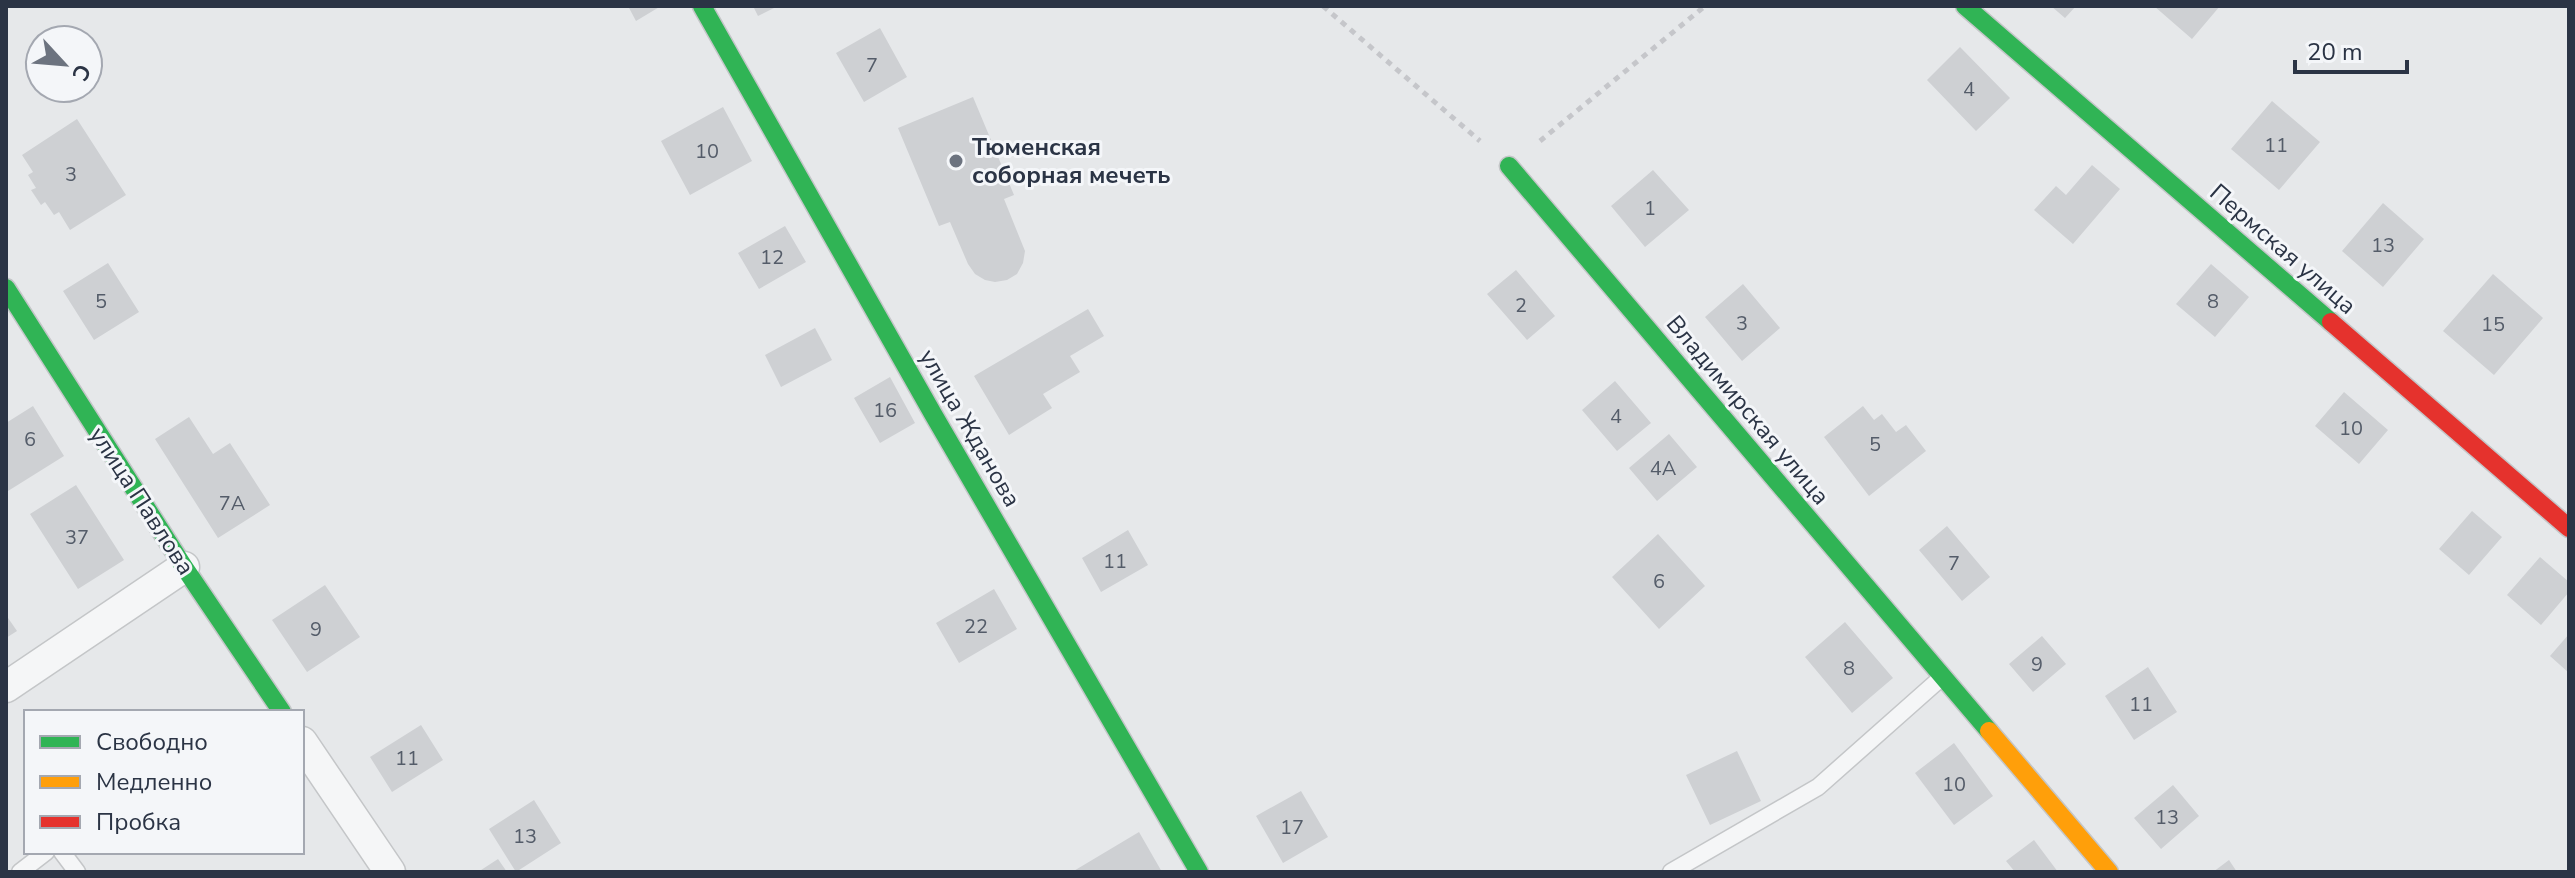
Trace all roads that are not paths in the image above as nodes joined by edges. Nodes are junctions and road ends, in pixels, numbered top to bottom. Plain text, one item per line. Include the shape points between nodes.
1 (702, 6) edge
2 (1965, 6) edge
3 (1509, 166) road end
4 (6, 288) edge
5 (2569, 528) edge
6 (184, 567) junction
7 (1943, 677) junction
8 (6, 687) edge
9 (281, 710) edge
10 (304, 745) edge
11 (43, 854) edge
12 (64, 854) edge
13 (20, 872) edge
14 (77, 872) edge
15 (390, 872) edge
16 (1199, 872) edge
17 (1671, 872) edge
18 (2109, 872) edge

1 - 16 street, улица Жданова
2 - 5 street, Пермская улица
3 - 7 street, Владимирская улица
4 - 6 street, улица Павлова
6 - 8 street
6 - 9 street, улица Павлова
7 - 17 lane via 1818,787
7 - 18 street, Владимирская улица
10 - 15 street
11 - 13 lane
12 - 14 lane

